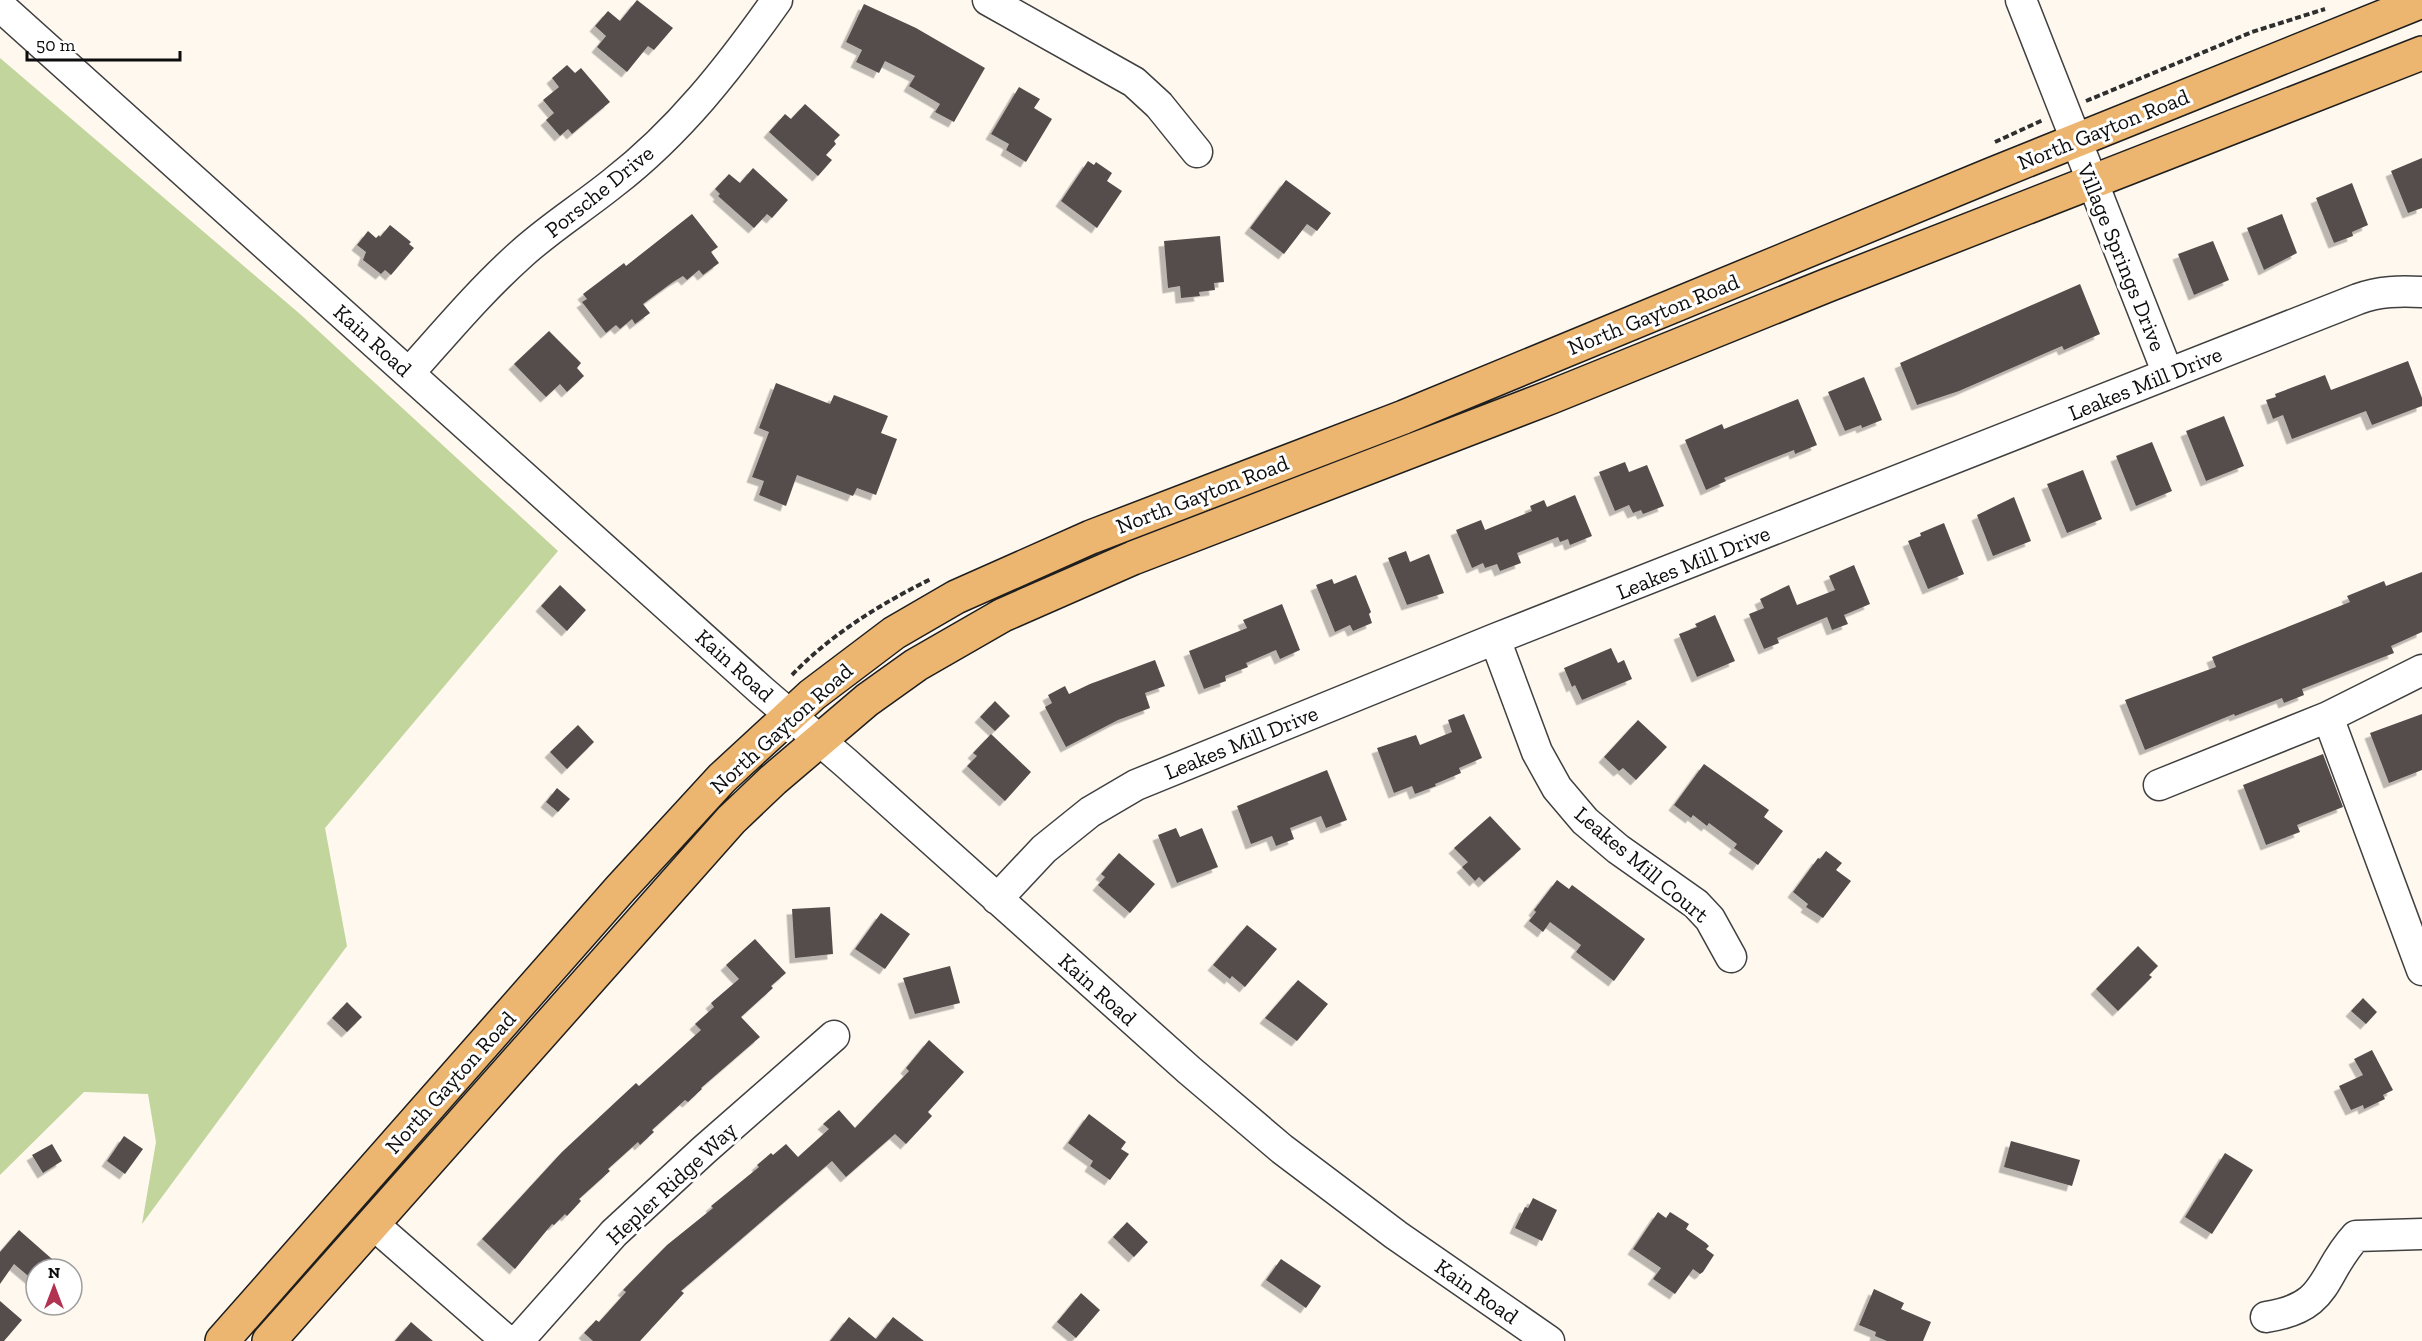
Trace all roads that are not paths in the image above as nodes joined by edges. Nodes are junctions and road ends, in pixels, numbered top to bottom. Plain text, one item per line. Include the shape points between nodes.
1 (777, 0) edge
2 (988, 0) edge
3 (2021, 0) edge
4 (2422, 1) edge
5 (0, 6) edge
6 (2422, 53) edge
7 (2076, 140) junction
8 (1197, 152) dead end
9 (2091, 182) junction
10 (2422, 292) edge
11 (410, 373) junction
12 (2168, 374) junction
13 (1496, 639) junction
14 (2422, 670) edge
15 (791, 714) junction
16 (2328, 717) junction
17 (819, 740) junction
18 (2159, 785) dead end
19 (997, 898) junction
20 (1731, 957) dead end
21 (2422, 970) edge
22 (834, 1036) dead end
23 (373, 1224) junction
24 (2422, 1234) edge
25 (2266, 1317) dead end
26 (222, 1341) edge
27 (270, 1341) edge
28 (507, 1341) edge
29 (518, 1341) edge
30 (1549, 1341) edge

1 - 11 street, Porsche Drive via 700,102 614,183 520,255
2 - 8 street via 1134,82 1159,105
3 - 7 street, Village Springs Drive
4 - 7 main road, North Gayton Road
5 - 11 street, Kain Road
6 - 9 main road, North Gayton Road
7 - 9 street, Village Springs Drive
7 - 15 main road, North Gayton Road via 1404,417 1024,566 956,597 894,633
9 - 12 street, Village Springs Drive
9 - 17 main road, North Gayton Road via 1069,585 1003,615 916,665
10 - 12 street, Leakes Mill Drive via 2374,293
11 - 15 street, Kain Road
12 - 13 street, Leakes Mill Drive
13 - 19 street, Leakes Mill Drive via 1136,785 1090,812 1044,849
13 - 20 street, Leakes Mill Court via 1538,752 1557,788 1585,821 1618,849 1696,904 1710,919
14 - 16 street
15 - 17 street, Kain Road
15 - 26 main road, North Gayton Road via 670,832
16 - 18 street
16 - 21 street
17 - 19 street, Kain Road
17 - 23 main road, North Gayton Road via 731,820
19 - 30 street, Kain Road via 1282,1149 1396,1235
22 - 29 street, Hepler Ridge Way via 614,1233
23 - 27 main road, North Gayton Road
23 - 28 street
24 - 25 street via 2356,1236 2338,1257 2325,1286 2309,1302 2284,1314

